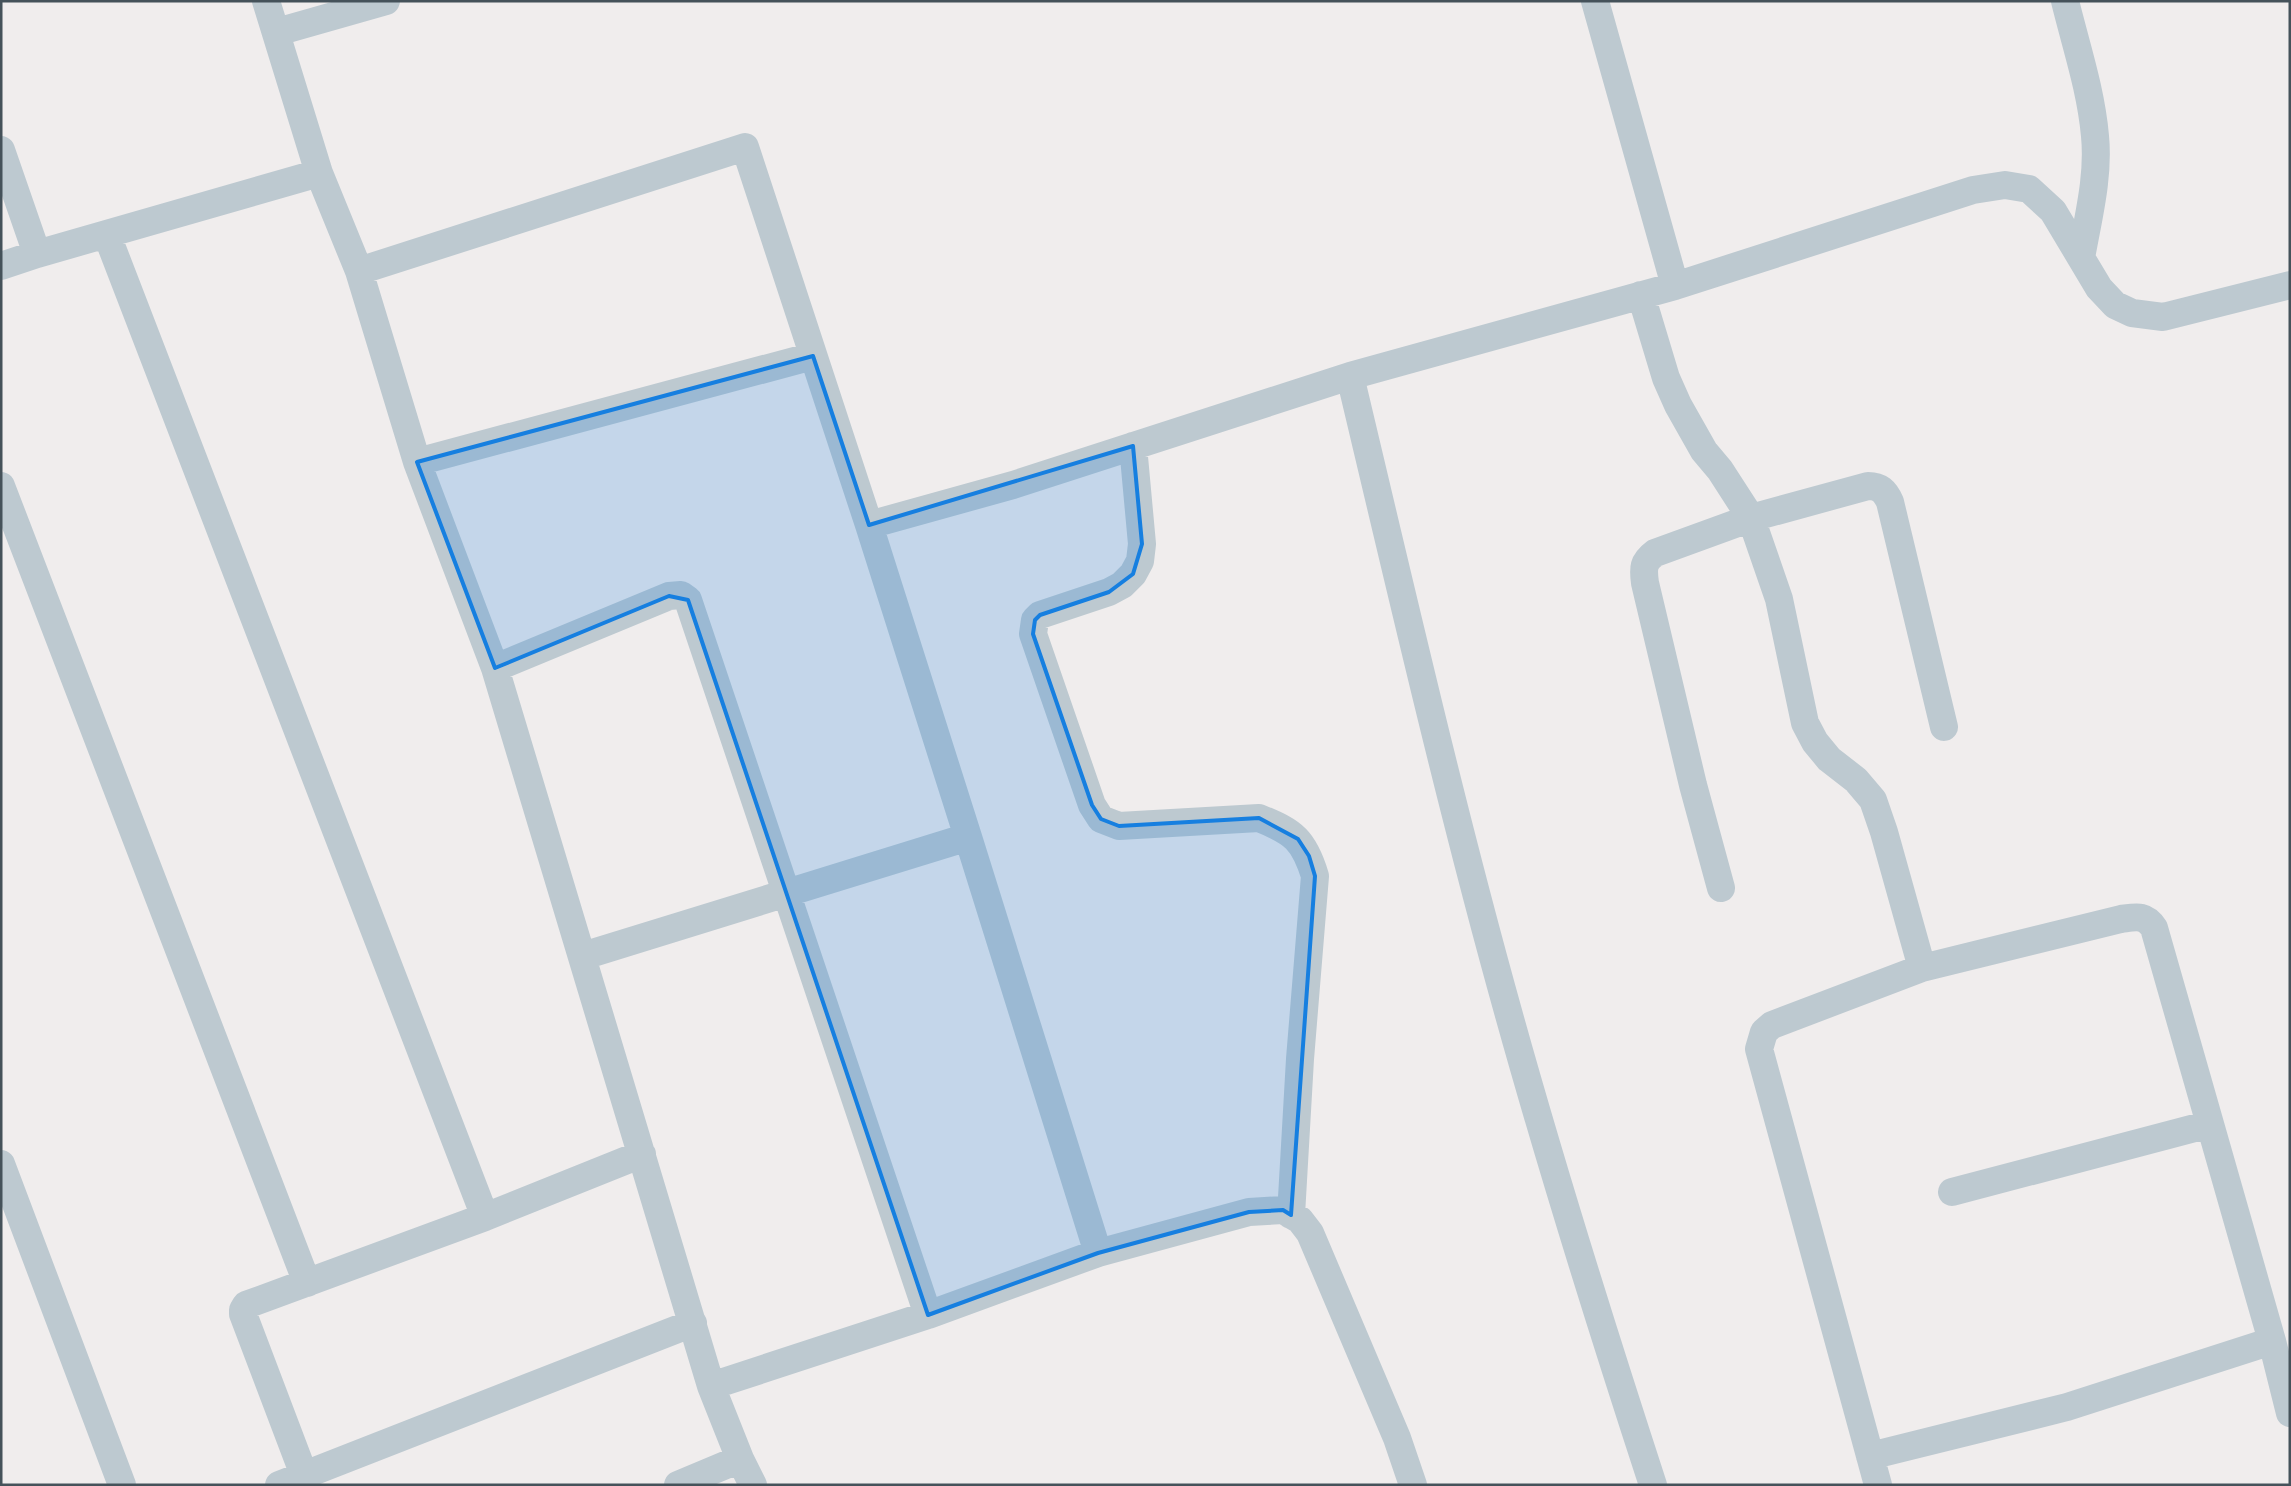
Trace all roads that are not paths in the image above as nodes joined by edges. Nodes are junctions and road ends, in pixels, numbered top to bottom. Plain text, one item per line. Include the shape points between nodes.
1 (266, 1) edge
2 (386, 1) edge
3 (1595, 1) edge
4 (2065, 1) edge
5 (277, 32) junction
6 (1, 150) edge
7 (319, 173) junction
8 (107, 234) junction
9 (37, 254) junction
10 (2081, 258) junction
11 (1, 266) edge
12 (359, 271) junction
13 (2290, 285) edge
14 (1675, 286) junction
15 (1641, 295) junction
16 (812, 356) junction
17 (1350, 376) junction
18 (1133, 446) junction
19 (417, 462) junction
20 (1, 486) edge
21 (1751, 518) junction
22 (869, 525) junction
23 (495, 668) junction
24 (1944, 728) dead end
25 (968, 837) junction
26 (1721, 888) dead end
27 (786, 893) junction
28 (583, 956) junction
29 (1922, 968) junction
30 (2210, 1124) junction
31 (642, 1154) junction
32 (1, 1164) edge
33 (1952, 1192) dead end
34 (1291, 1215) junction
35 (484, 1217) junction
36 (1098, 1253) junction
37 (308, 1283) junction
38 (928, 1315) junction
39 (693, 1323) junction
40 (2272, 1341) junction
41 (711, 1386) junction
42 (2290, 1413) edge
43 (1870, 1456) junction
44 (740, 1459) junction
45 (304, 1475) junction
46 (122, 1485) edge
47 (279, 1485) edge
48 (678, 1485) edge
49 (753, 1485) edge
50 (1413, 1485) edge
51 (1653, 1485) edge
52 (1878, 1485) edge

1 - 5 street
2 - 5 street
3 - 14 street
4 - 10 street via 2090,100 2095,137 2095,180
5 - 7 street
6 - 9 street
7 - 8 street
7 - 12 street
8 - 9 street
8 - 35 street
9 - 11 street
10 - 13 street via 2099,288 2115,305 2132,313 2163,318
10 - 14 street via 2053,211 2030,189 2005,185 1973,190
12 - 16 street via 745,147
12 - 19 street
14 - 15 street
15 - 17 street
15 - 21 street via 1666,378 1678,405 1704,451
16 - 19 street
16 - 22 street
17 - 18 street
17 - 51 street via 1465,852 1509,1016 1590,1293
18 - 22 street via 1013,485
18 - 34 street via 1142,544 1140,561 1122,585 1040,615 1035,620 1033,634 1092,805 1101,819 1119,826 1259,818 1298,838 1309,856 1315,876
19 - 23 street
20 - 37 street
21 - 24 street via 1868,486 1885,491
21 - 26 street via 1655,553 1646,560 1643,568 1693,785
21 - 29 street via 1779,599 1805,723 1829,759 1856,780 1872,800
22 - 25 street
23 - 27 street via 669,596 681,595 688,600
23 - 28 street
25 - 27 street
25 - 36 street
27 - 28 street
27 - 38 street
28 - 31 street
29 - 30 street via 2121,919 2140,916 2148,919 2154,928
29 - 43 street via 1772,1025 1764,1032 1759,1049
30 - 33 street
30 - 40 street
31 - 35 street
31 - 39 street
32 - 46 street
34 - 36 street via 1283,1210 1249,1212
34 - 50 street via 1300,1220 1310,1233 1397,1438
35 - 37 street
36 - 38 street
37 - 45 street via 249,1304 243,1310
38 - 41 street
39 - 41 street
39 - 45 street
40 - 42 street
40 - 43 street via 2067,1407
41 - 44 street
43 - 52 street
44 - 48 street
44 - 49 street
45 - 47 street

